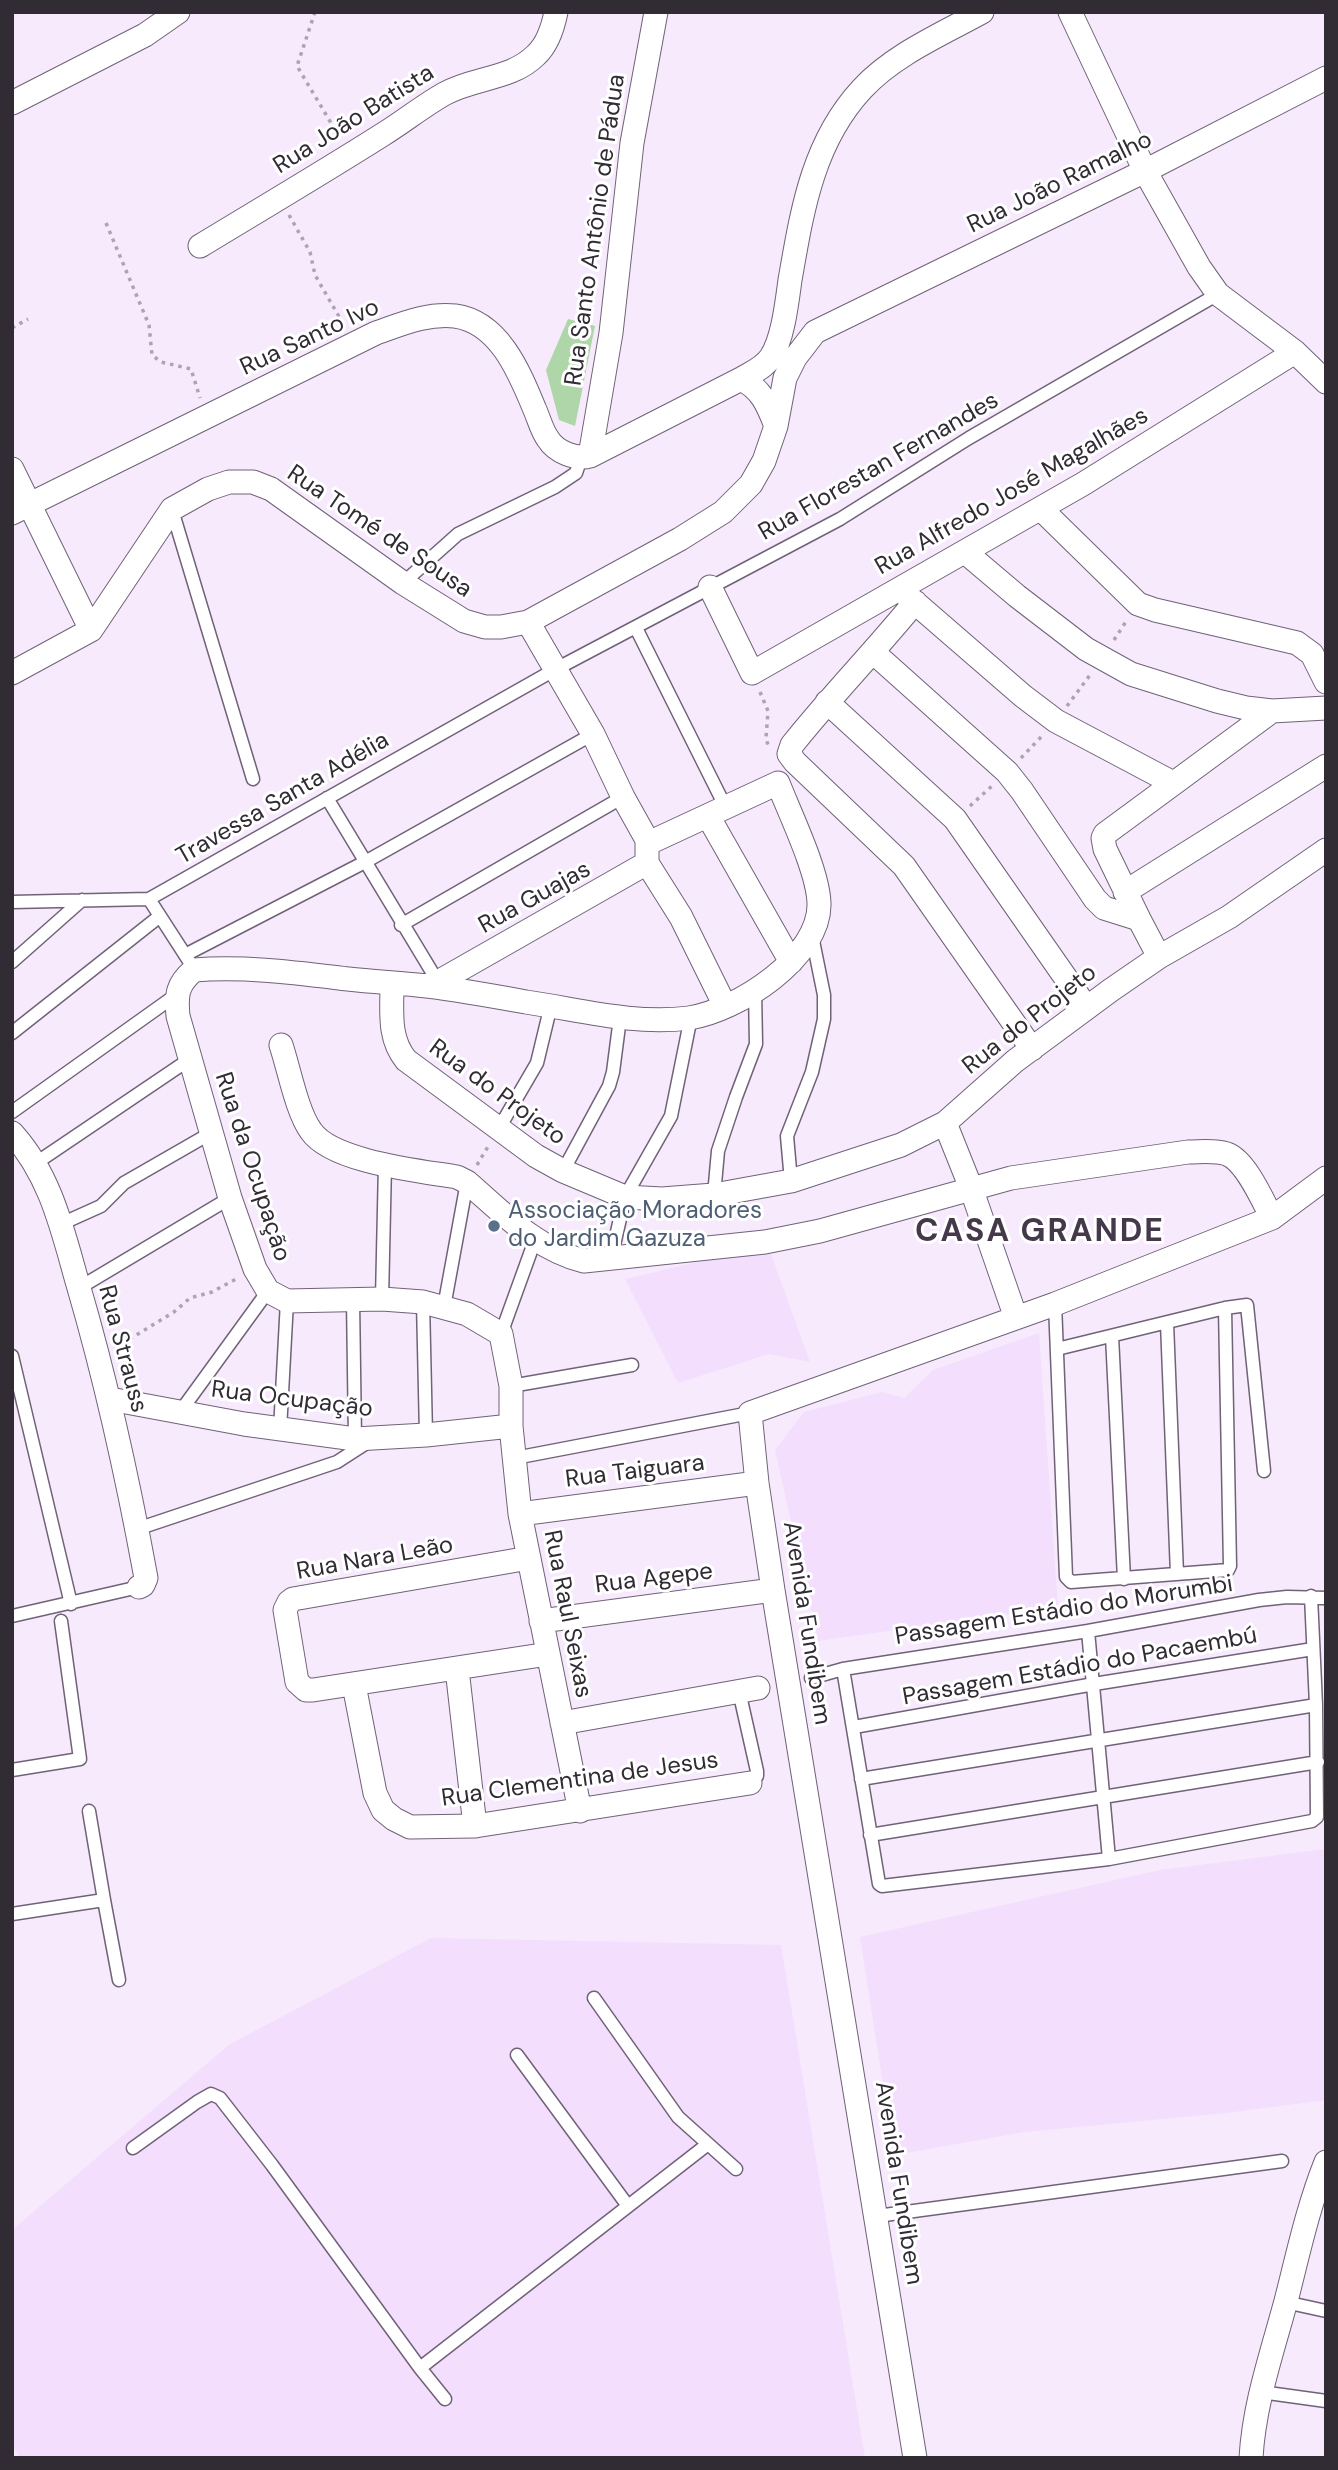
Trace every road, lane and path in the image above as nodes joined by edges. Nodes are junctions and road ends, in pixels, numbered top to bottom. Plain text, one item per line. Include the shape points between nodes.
1 (178, 12) edge
2 (315, 12) edge
3 (556, 12) edge
4 (656, 12) edge
5 (982, 12) edge
6 (1070, 12) edge
7 (1326, 78) edge
8 (12, 103) edge
9 (351, 154) junction
10 (1145, 171) junction
11 (280, 198) junction
12 (106, 223) dead end
13 (200, 246) dead end
14 (1218, 294) junction
15 (785, 311) junction
16 (29, 319) dead end
17 (12, 328) edge
18 (815, 332) junction
19 (355, 344) junction
20 (1295, 352) junction
21 (741, 379) junction
22 (1326, 382) edge
23 (207, 416) junction
24 (776, 426) junction
25 (586, 457) junction
26 (12, 469) edge
27 (21, 508) edge
28 (172, 509) junction
29 (1041, 509) junction
30 (965, 552) junction
31 (403, 583) junction
32 (710, 587) junction
33 (907, 596) junction
34 (1138, 604) junction
35 (528, 622) junction
36 (636, 628) junction
37 (91, 630) junction
38 (874, 653) junction
39 (1101, 660) junction
40 (556, 669) junction
41 (12, 673) edge
42 (752, 673) junction
43 (1326, 682) edge
44 (827, 702) junction
45 (1326, 708) edge
46 (1272, 711) junction
47 (1056, 722) junction
48 (593, 734) junction
49 (779, 752) junction
50 (1321, 769) edge
51 (1007, 772) junction
52 (253, 779) dead end
53 (1173, 783) junction
54 (327, 797) junction
55 (623, 797) junction
56 (717, 812) junction
57 (955, 819) junction
58 (1326, 850) edge
59 (647, 851) junction
60 (365, 862) junction
61 (1125, 892) junction
62 (149, 899) junction
63 (82, 900) junction
64 (12, 902) edge
65 (160, 916) junction
66 (1139, 919) junction
67 (401, 925) junction
68 (812, 936) junction
69 (1159, 957) junction
70 (12, 962) edge
71 (190, 962) junction
72 (791, 962) junction
73 (392, 984) junction
74 (432, 984) junction
75 (755, 991) junction
76 (176, 995) junction
77 (551, 1005) junction
78 (725, 1006) junction
79 (1086, 1007) junction
80 (691, 1017) junction
81 (620, 1018) junction
82 (12, 1033) edge
83 (281, 1045) dead end
84 (1032, 1049) junction
85 (190, 1059) junction
86 (12, 1112) edge
87 (945, 1123) junction
88 (498, 1130) junction
89 (12, 1133) edge
90 (211, 1133) junction
91 (36, 1163) junction
92 (385, 1164) junction
93 (563, 1171) junction
94 (1326, 1178) edge
95 (791, 1181) junction
96 (467, 1182) junction
97 (971, 1188) junction
98 (714, 1195) junction
99 (625, 1197) junction
100 (230, 1198) junction
101 (1272, 1218) junction
102 (61, 1224) junction
103 (534, 1240) junction
104 (611, 1258) junction
105 (255, 1269) junction
106 (79, 1288) junction
107 (277, 1296) junction
108 (382, 1299) junction
109 (353, 1300) junction
110 (1055, 1304) junction
111 (434, 1305) junction
112 (1225, 1308) junction
113 (1016, 1318) junction
114 (1167, 1322) junction
115 (501, 1334) junction
116 (1112, 1336) junction
117 (1057, 1349) junction
118 (12, 1356) edge
119 (100, 1357) junction
120 (632, 1365) dead end
121 (511, 1387) junction
122 (110, 1399) junction
123 (180, 1412) junction
124 (750, 1413) junction
125 (511, 1426) junction
126 (280, 1430) junction
127 (426, 1435) junction
128 (365, 1438) junction
129 (514, 1458) junction
130 (1264, 1471) dead end
131 (757, 1483) junction
132 (520, 1514) junction
133 (137, 1529) junction
134 (529, 1558) junction
135 (1177, 1574) junction
136 (1124, 1579) junction
137 (139, 1587) joint
138 (773, 1590) junction
139 (1311, 1596) junction
140 (1326, 1598) edge
141 (71, 1604) junction
142 (12, 1615) edge
143 (61, 1621) dead end
144 (541, 1621) junction
145 (1088, 1631) junction
146 (1313, 1649) junction
147 (548, 1654) junction
148 (457, 1669) junction
149 (843, 1669) junction
150 (811, 1678) dead end
151 (1094, 1684) junction
152 (354, 1685) junction
153 (749, 1689) joint
154 (1316, 1705) junction
155 (562, 1723) junction
156 (854, 1727) junction
157 (1099, 1740) junction
158 (1318, 1762) junction
159 (12, 1770) edge
160 (862, 1779) junction
161 (750, 1783) joint
162 (1104, 1797) junction
163 (89, 1811) dead end
164 (580, 1811) junction
165 (475, 1826) junction
166 (870, 1835) junction
167 (1109, 1859) junction
168 (104, 1900) junction
169 (12, 1914) edge
170 (120, 1980) dead end
171 (594, 1998) dead end
172 (517, 2055) dead end
173 (708, 2144) junction
174 (134, 2148) dead end
175 (1282, 2161) dead end
176 (1326, 2162) edge
177 (736, 2169) dead end
178 (628, 2206) junction
179 (877, 2216) junction
180 (1285, 2302) junction
181 (1326, 2311) edge
182 (420, 2368) junction
183 (1261, 2392) junction
184 (444, 2399) dead end
185 (1326, 2401) edge
186 (915, 2458) edge
187 (1251, 2458) edge

1 - 8 street via 145,35
2 - 9 path via 297,66
3 - 9 street, Rua João Batista via 547,42 521,67 442,95
4 - 25 street, Rua Santo Antônio de Pádua via 632,143 611,333
5 - 15 street via 908,52 862,89 836,124 804,200
6 - 10 street
7 - 10 street, Rua João Ramalho
9 - 11 street, Rua João Batista
10 - 14 street
10 - 18 street, Rua João Ramalho
11 - 13 street, Rua João Batista
11 - 19 path via 310,252 315,275
12 - 23 path via 149,325 152,355 161,362 191,369
14 - 20 street
14 - 32 lane, Rua Florestan Fernandes via 969,438 840,519
15 - 18 street via 795,323
15 - 21 street via 773,354
16 - 17 path
18 - 24 street, Rua Tomé de Sousa via 788,369
19 - 23 street, Rua Santo Ivo
19 - 25 street, Rua Santo Ivo via 431,316 456,316 476,323 506,350 557,450
20 - 22 street
20 - 29 street, Rua Alfredo José Magalhães
21 - 24 street via 762,394
21 - 25 street
23 - 27 street, Rua Santo Ivo
24 - 35 street, Rua Tomé de Sousa via 751,484 723,512
25 - 31 lane via 576,473 555,487 458,534
26 - 27 street
27 - 37 street
28 - 31 street, Rua Tomé de Sousa via 208,489 229,482 253,482 271,489
28 - 37 street, Rua Tomé de Sousa
28 - 52 lane
29 - 30 street, Rua Alfredo José Magalhães
29 - 34 street
30 - 33 street, Rua Alfredo José Magalhães
30 - 39 street
31 - 35 street, Rua Tomé de Sousa via 464,621 485,627
32 - 36 lane, Rua Florestan Fernandes
32 - 42 street
33 - 38 street
33 - 42 street, Rua Alfredo José Magalhães
33 - 47 street
34 - 39 path
34 - 43 street via 1297,643 1312,654
35 - 40 street
36 - 40 lane, Rua Florestan Fernandes
36 - 56 lane
37 - 41 street
38 - 44 street
38 - 51 street
39 - 46 street via 1217,701
39 - 47 path
40 - 48 street
40 - 54 lane, Travessa Santa Adélia
42 - 49 path via 768,710 766,738
44 - 49 street via 792,745
44 - 57 street
45 - 46 street
46 - 53 street
47 - 51 path
47 - 53 street
48 - 55 street
48 - 60 lane
49 - 84 street via 904,866
50 - 61 street
51 - 57 path
51 - 66 street via 1095,899 1104,908
53 - 61 street via 1103,838
54 - 60 lane
54 - 62 lane, Travessa Santa Adélia
55 - 59 street
55 - 67 lane
56 - 59 street via 653,841
56 - 68 street via 778,783 815,877 820,902
56 - 72 street
57 - 79 street
58 - 69 street, Rua do Projeto via 1229,917
59 - 74 street, Rua Guajas
59 - 78 street
60 - 67 lane
60 - 71 lane
61 - 66 street
62 - 63 lane, Travessa Santa Adélia
62 - 65 lane
63 - 64 lane, Travessa Santa Adélia
63 - 70 lane
65 - 71 lane
65 - 82 lane
66 - 69 street
67 - 74 lane
68 - 72 street
68 - 95 lane via 824,1019 813,1073 787,1136
69 - 79 street, Rua do Projeto
71 - 73 street
71 - 76 street
72 - 75 street
73 - 74 street
73 - 88 street, Rua do Projeto via 393,1038 398,1050
74 - 77 street
75 - 78 street
75 - 98 lane via 756,1044 718,1152
76 - 85 street, Rua da Ocupação
76 - 86 lane
77 - 81 street
77 - 88 lane via 537,1063
78 - 80 street
79 - 84 street, Rua do Projeto
80 - 81 street
80 - 99 lane via 671,1116
81 - 93 lane via 609,1086
83 - 92 street via 309,1130 332,1150
84 - 87 street, Rua do Projeto
85 - 90 street, Rua da Ocupação
85 - 91 lane
87 - 95 street, Rua do Projeto via 876,1154
87 - 97 street
88 - 93 street, Rua do Projeto
88 - 96 path
89 - 91 street, Rua Strauss
90 - 100 street, Rua da Ocupação
90 - 102 lane via 124,1183 101,1206
91 - 102 street, Rua Strauss
92 - 96 street
92 - 108 lane
93 - 99 street, Rua do Projeto
94 - 101 street
95 - 98 street, Rua do Projeto
96 - 103 street
96 - 111 lane
97 - 101 street via 1011,1178 1208,1151 1230,1155 1252,1179
97 - 104 street via 765,1242
97 - 113 street
98 - 99 street, Rua do Projeto
99 - 104 lane
100 - 105 street, Rua da Ocupação
100 - 106 lane
101 - 110 street
102 - 106 street, Rua Strauss
103 - 104 street via 570,1258
103 - 115 lane
105 - 107 street, Rua da Ocupação
105 - 119 path via 190,1298
106 - 119 street, Rua Strauss
107 - 109 street
107 - 123 lane
107 - 126 lane
108 - 109 street
108 - 111 street
109 - 128 lane
110 - 113 street
110 - 117 lane
111 - 115 street via 478,1320
111 - 127 lane
112 - 114 lane
112 - 130 lane via 1249,1306
112 - 135 lane via 1230,1566 1224,1571
113 - 124 street
114 - 116 lane
114 - 135 lane
115 - 121 street
116 - 117 lane
116 - 136 lane
117 - 136 lane via 1066,1577 1071,1582
118 - 141 lane
119 - 122 street, Rua Strauss
120 - 121 lane
121 - 125 street
122 - 123 street, Rua Ocupação
122 - 133 street, Rua Strauss
123 - 126 street, Rua Ocupação
124 - 129 lane
124 - 131 street, Avenida Fundibem
125 - 127 street, Rua Ocupação
125 - 129 street, Rua Raul Seixas
126 - 128 street, Rua Ocupação
127 - 128 street, Rua Ocupação
128 - 133 lane via 337,1462
129 - 132 street, Rua Raul Seixas
131 - 132 street, Rua Taiguara
131 - 138 street, Avenida Fundibem
132 - 134 street, Rua Raul Seixas
133 - 137 street, Rua Strauss via 146,1578
134 - 144 street, Rua Raul Seixas
134 - 152 street, Rua Nara Leão via 289,1602 285,1610 297,1682 313,1690
135 - 136 lane
137 - 141 lane
138 - 144 street, Rua Agepe
138 - 179 street, Avenida Fundibem
139 - 140 lane, Passagem Estádio do Morumbi
139 - 145 lane, Passagem Estádio do Morumbi via 1259,1600
139 - 146 lane
141 - 142 lane
143 - 159 lane via 80,1759
144 - 147 street, Rua Raul Seixas
145 - 149 lane, Passagem Estádio do Morumbi
145 - 151 lane
146 - 151 lane, Passagem Estádio do Pacaembú
146 - 154 lane
147 - 148 street
147 - 155 street, Rua Raul Seixas
148 - 152 street
148 - 165 street
149 - 150 lane, Passagem Estádio do Morumbi
149 - 156 lane
151 - 156 lane, Passagem Estádio do Pacaembú
151 - 157 lane
152 - 165 street, Rua Clementina de Jesus via 375,1793 383,1810 410,1827
153 - 155 street
153 - 161 lane via 757,1771
154 - 157 lane
154 - 158 lane
155 - 164 street, Rua Raul Seixas
156 - 160 lane
157 - 160 lane
157 - 162 lane
158 - 162 lane
158 - 167 lane via 1316,1819
160 - 166 lane
161 - 164 street, Rua Clementina de Jesus
162 - 166 lane
162 - 167 lane
163 - 168 lane
164 - 165 street, Rua Clementina de Jesus
166 - 167 lane via 877,1881 882,1886
168 - 169 lane
168 - 170 lane
171 - 173 lane via 678,2117
172 - 178 lane
173 - 177 lane
173 - 178 lane
174 - 182 lane via 197,2102 211,2094 220,2098
175 - 179 lane
176 - 180 street via 1312,2197
178 - 182 lane
179 - 186 street, Avenida Fundibem
180 - 181 lane
180 - 183 street
182 - 184 lane
183 - 185 lane
183 - 187 street

